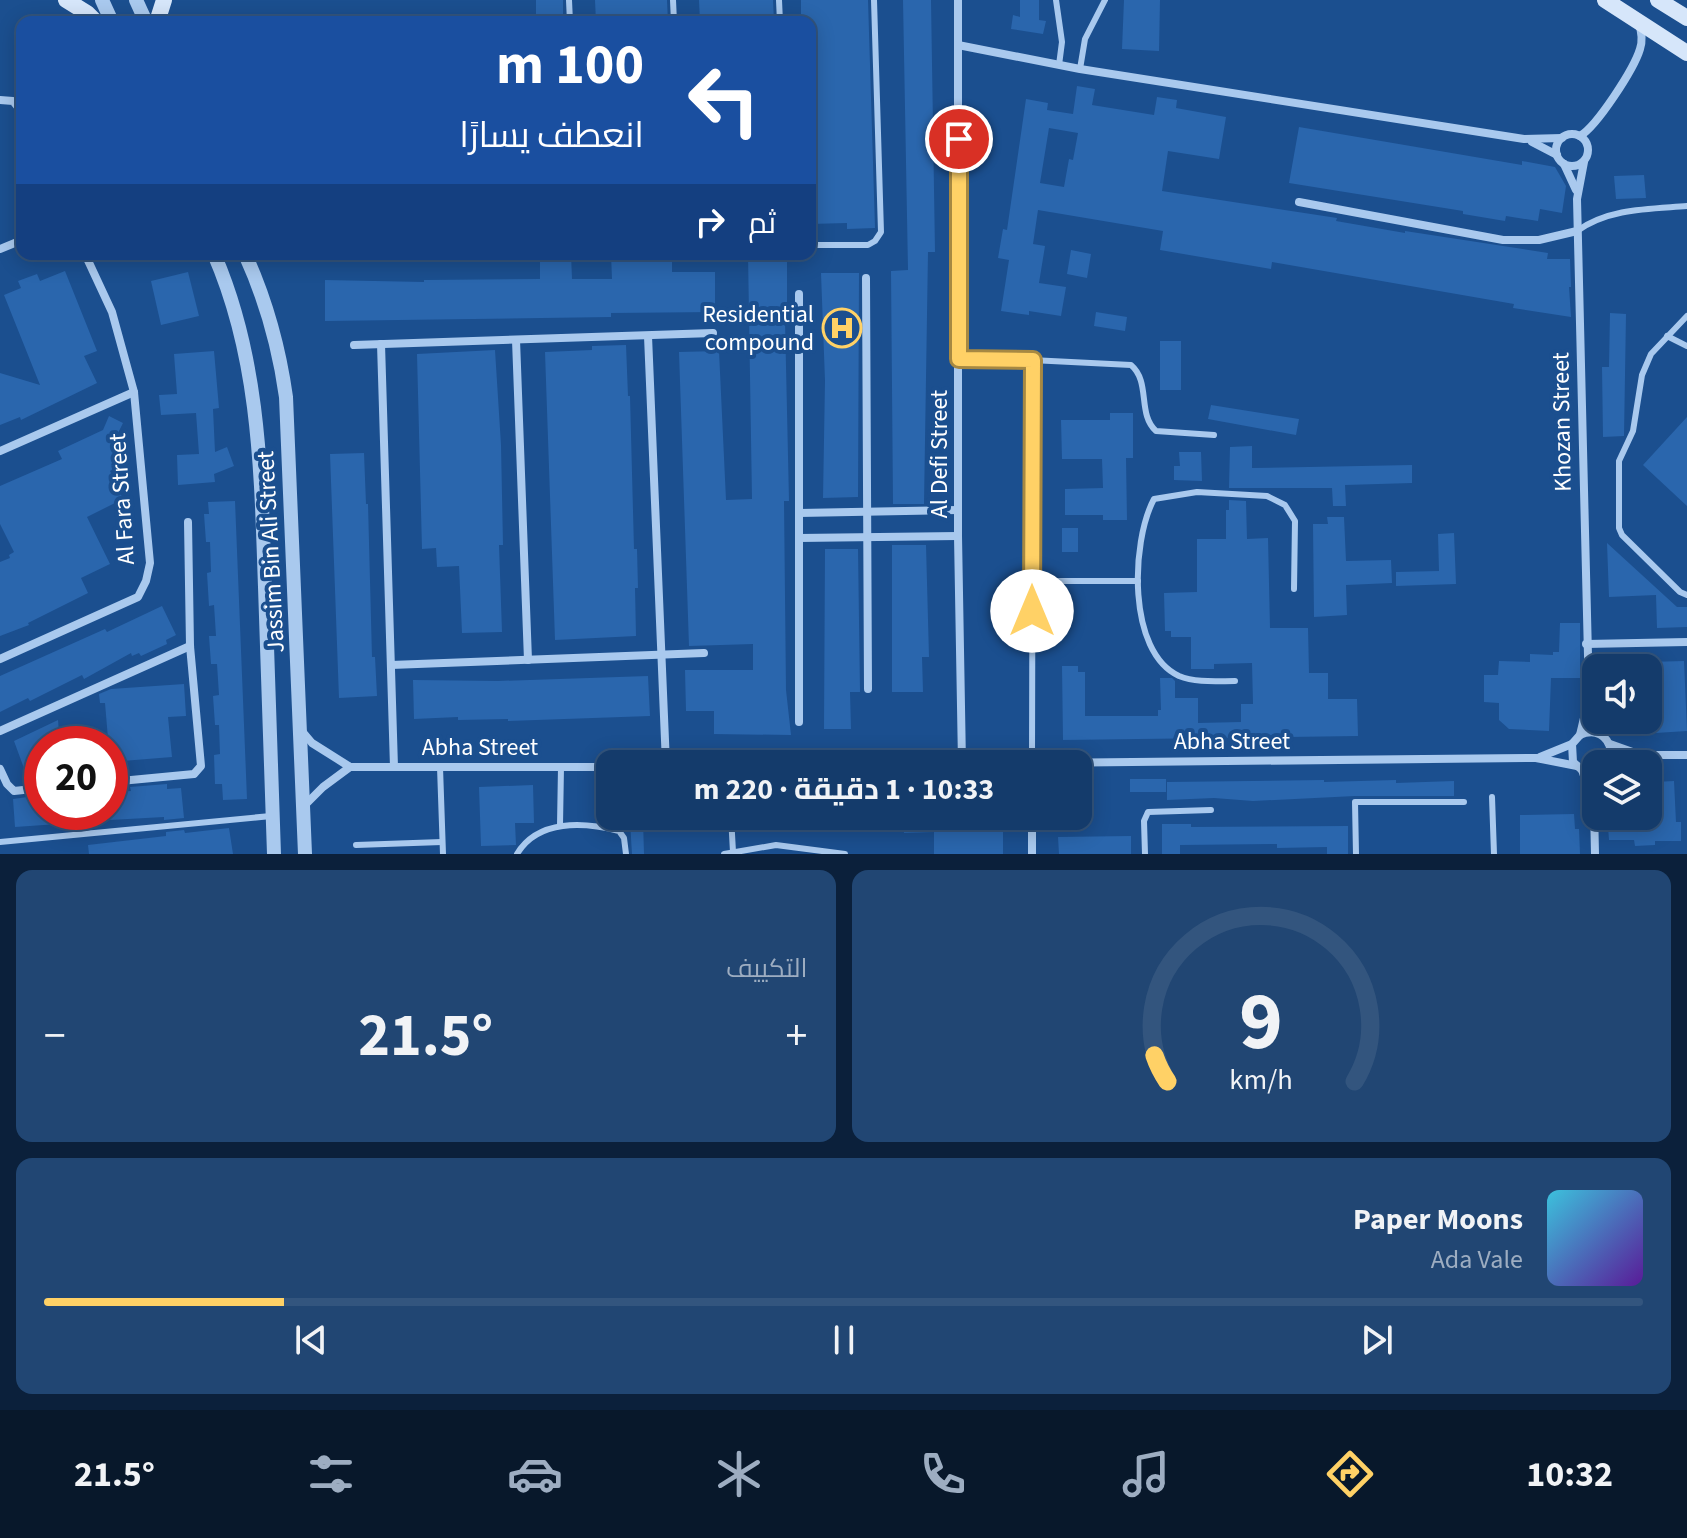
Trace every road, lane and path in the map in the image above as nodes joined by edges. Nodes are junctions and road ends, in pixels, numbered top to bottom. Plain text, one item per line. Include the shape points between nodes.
1 (66, 0) edge
2 (874, 0) edge
3 (958, 0) edge
4 (1056, 0) edge
5 (1105, 0) edge
6 (1605, 0) edge
7 (1658, 0) edge
8 (90, 16) edge
9 (1687, 18) edge
10 (1636, 20) junction
11 (1665, 39) junction
12 (1687, 44) edge
13 (958, 45) junction
14 (1687, 53) edge
15 (1059, 65) junction
16 (1080, 69) junction
17 (1580, 136) junction
18 (1562, 138) junction
19 (1524, 139) junction
20 (1557, 155) junction
21 (1584, 162) junction
22 (1564, 164) junction
23 (1577, 199) junction
24 (1299, 202) dead end
25 (1687, 206) edge
26 (1577, 231) junction
27 (816, 245) edge
28 (88, 260) edge
29 (216, 260) edge
30 (248, 260) edge
31 (866, 278) dead end
32 (799, 294) dead end
33 (1687, 316) edge
34 (713, 333) dead end
35 (648, 336) junction
36 (1667, 336) junction
37 (516, 340) junction
38 (381, 344) junction
39 (354, 345) dead end
40 (1687, 346) edge
41 (959, 359) junction
42 (1033, 360) junction
43 (134, 392) junction
44 (1214, 435) dead end
45 (0, 451) edge
46 (958, 510) junction
47 (867, 512) junction
48 (799, 513) junction
49 (188, 522) dead end
50 (958, 536) junction
51 (867, 537) junction
52 (799, 538) junction
53 (1032, 581) junction
54 (1138, 581) junction
55 (1294, 589) dead end
56 (1687, 595) edge
57 (1687, 642) edge
58 (1586, 644) junction
59 (190, 646) junction
60 (704, 653) dead end
61 (1587, 654) edge
62 (661, 655) junction
63 (0, 659) edge
64 (528, 660) junction
65 (391, 665) junction
66 (1235, 681) dead end
67 (868, 689) dead end
68 (799, 722) dead end
69 (1582, 727) edge
70 (301, 730) junction
71 (0, 731) edge
72 (1600, 734) edge
73 (1580, 735) joint
74 (1572, 744) junction
75 (1610, 744) junction
76 (665, 750) edge
77 (962, 750) edge
78 (1032, 750) edge
79 (1611, 750) edge
80 (1627, 750) edge
81 (1662, 755) edge
82 (1687, 755) edge
83 (1536, 758) junction
84 (1092, 762) edge
85 (350, 767) junction
86 (394, 767) junction
87 (440, 767) junction
88 (561, 767) junction
89 (596, 767) edge
90 (1579, 768) junction
91 (0, 769) edge
92 (1582, 769) edge
93 (1582, 776) edge
94 (128, 780) edge
95 (24, 790) edge
96 (1492, 797) dead end
97 (1464, 802) dead end
98 (303, 807) junction
99 (1211, 810) dead end
100 (273, 816) junction
101 (560, 825) junction
102 (732, 830) edge
103 (1032, 830) edge
104 (1594, 830) edge
105 (0, 842) edge
106 (442, 842) junction
107 (356, 845) dead end
108 (733, 852) junction
109 (274, 854) edge
110 (305, 854) edge
111 (443, 854) edge
112 (517, 854) edge
113 (626, 854) edge
114 (724, 854) edge
115 (845, 854) edge
116 (1032, 854) edge
117 (1145, 854) edge
118 (1356, 854) edge
119 (1494, 854) edge
120 (1595, 854) edge

1 - 8 main road
2 - 27 lane via 881,232 868,245
3 - 13 street, Al Defi Street
4 - 15 lane via 1062,42
5 - 16 lane via 1085,39
6 - 10 main road
7 - 9 main road
10 - 11 main road
10 - 17 street via 1640,52 1596,123
11 - 12 main road
11 - 14 main road
13 - 15 street
13 - 41 street, Al Defi Street
15 - 16 street
16 - 19 street
17 - 18 street
17 - 21 street via 1587,146
18 - 19 street
18 - 20 street
19 - 20 street
20 - 22 street
21 - 22 street
21 - 23 street, Khozan Street
22 - 23 street, Khozan Street
23 - 26 street, Khozan Street
24 - 26 street via 1503,240 1539,240
25 - 26 lane via 1620,213
26 - 58 street, Khozan Street
28 - 43 street, Al Fara Street via 112,312
29 - 100 street, Jassim Bin Ali Street via 237,314 252,378
30 - 70 street, Jassim Bin Ali Street via 281,360 286,397
31 - 47 street
32 - 48 street
33 - 36 lane
34 - 35 street
35 - 37 street
35 - 62 street
36 - 40 lane
36 - 56 lane via 1642,375 1633,431 1619,461 1619,528
37 - 38 street
37 - 64 street
38 - 39 street
38 - 65 street
41 - 42 lane
41 - 46 street, Al Defi Street
42 - 44 lane via 1131,365 1141,378 1148,422 1156,431
42 - 53 lane
43 - 45 street
43 - 63 street, Al Fara Street via 150,563 138,597
46 - 47 street
46 - 50 street, Al Defi Street
47 - 48 street
47 - 51 street
48 - 52 street
49 - 59 street
50 - 51 street
50 - 77 street, Al Defi Street
51 - 52 street
51 - 67 street
52 - 68 street
53 - 54 lane
53 - 78 lane
54 - 55 lane via 1140,543 1154,499 1197,492 1267,496 1285,505 1295,521
54 - 66 lane via 1145,633 1161,663 1182,678
57 - 58 street
58 - 61 street, Khozan Street
59 - 71 street
59 - 94 street via 199,771
60 - 62 street
62 - 64 street
62 - 76 street
64 - 65 street
65 - 86 street
69 - 73 street, Khozan Street
70 - 85 street
70 - 98 street, Jassim Bin Ali Street
72 - 75 street
73 - 74 street
74 - 83 street, Abha Street
74 - 90 street via 1571,756
75 - 79 street
75 - 80 street
81 - 82 street
83 - 84 street, Abha Street
83 - 90 street, Abha Street
85 - 86 street, Abha Street
85 - 98 street
86 - 87 street, Abha Street
87 - 88 street, Abha Street
87 - 106 lane
88 - 89 street, Abha Street
88 - 101 lane
90 - 92 street, Abha Street
90 - 93 street
91 - 95 street via 14,791
96 - 119 lane
97 - 118 lane via 1355,802
98 - 110 street, Jassim Bin Ali Street
99 - 117 lane via 1148,812
100 - 105 lane
100 - 109 street, Jassim Bin Ali Street
101 - 112 lane via 540,830
101 - 113 lane via 619,831
102 - 108 lane
103 - 116 street
104 - 120 street
106 - 107 lane
106 - 111 lane
108 - 114 lane
108 - 115 lane via 776,845

